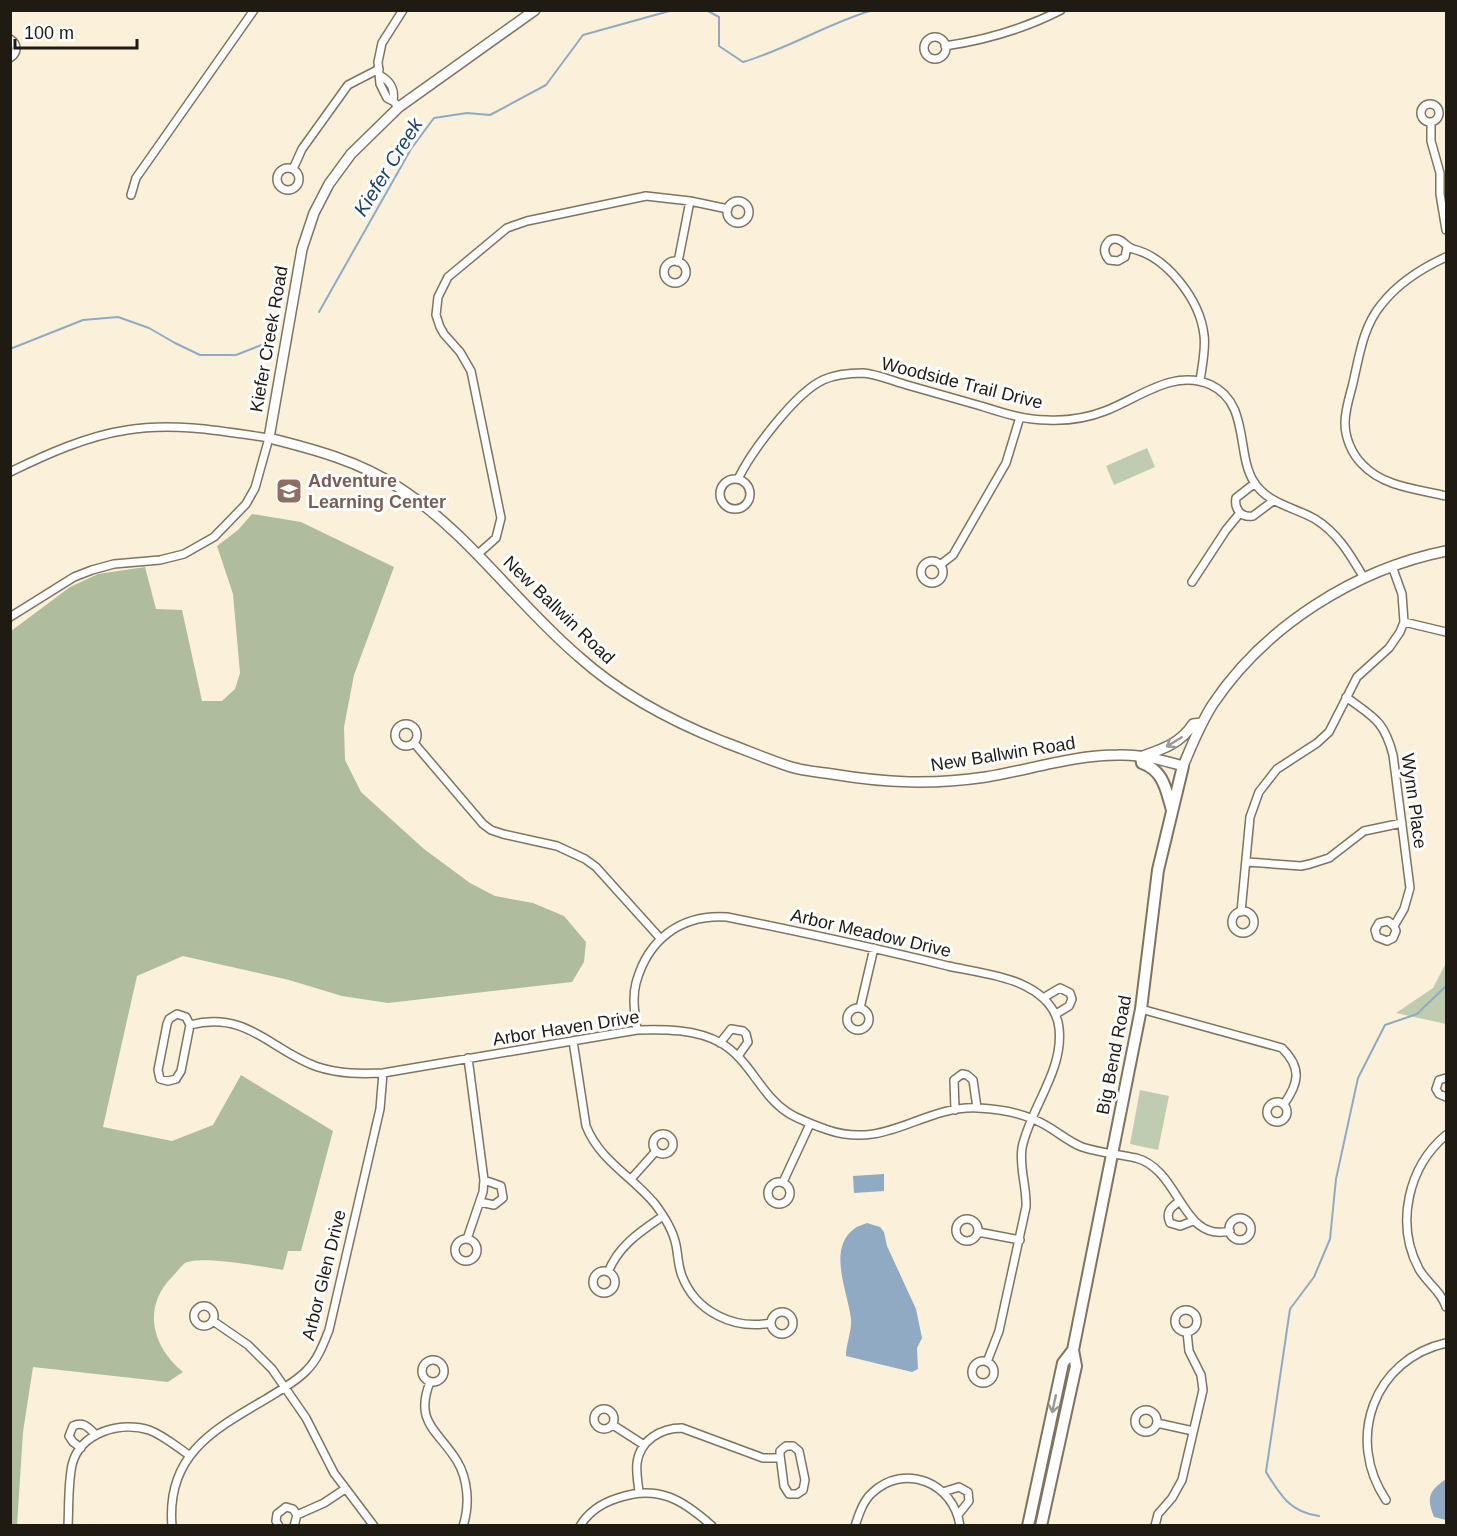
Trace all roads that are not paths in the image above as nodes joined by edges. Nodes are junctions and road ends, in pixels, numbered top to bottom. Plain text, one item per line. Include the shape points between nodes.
1 (254, 10) edge
2 (535, 10) edge
3 (1061, 10) edge
4 (399, 12) edge
5 (10, 39) edge
6 (945, 46) dead end
7 (10, 57) edge
8 (380, 73) junction
9 (396, 104) junction
10 (1431, 122) dead end
11 (293, 169) dead end
12 (1443, 172) edge
13 (131, 195) dead end
14 (690, 201) junction
15 (728, 209) dead end
16 (1446, 230) edge
17 (1127, 247) dead end
18 (1446, 256) edge
19 (678, 262) dead end
20 (1200, 381) junction
21 (1020, 417) junction
22 (269, 438) junction
23 (10, 472) edge
24 (738, 479) junction
25 (1255, 483) junction
26 (1446, 496) edge
27 (1273, 501) junction
28 (1240, 513) junction
29 (1446, 551) edge
30 (478, 554) junction
31 (940, 565) dead end
32 (1392, 566) junction
33 (1364, 578) junction
34 (1192, 582) dead end
35 (10, 617) edge
36 (1404, 621) junction
37 (1446, 633) edge
38 (1346, 697) junction
39 (1202, 723) junction
40 (414, 743) dead end
41 (1140, 757) junction
42 (1183, 766) junction
43 (1172, 811) junction
44 (1402, 823) junction
45 (1246, 862) junction
46 (1241, 912) dead end
47 (1394, 926) dead end
48 (660, 938) junction
49 (874, 948) junction
50 (1043, 998) junction
51 (860, 1008) dead end
52 (1141, 1009) junction
53 (1056, 1014) junction
54 (190, 1025) junction
55 (637, 1030) junction
56 (573, 1041) junction
57 (720, 1043) junction
58 (738, 1056) junction
59 (468, 1058) junction
60 (383, 1073) junction
61 (1446, 1078) edge
62 (1446, 1097) edge
63 (1284, 1104) dead end
64 (977, 1108) junction
65 (955, 1110) junction
66 (1032, 1119) junction
67 (810, 1124) junction
68 (1446, 1135) edge
69 (656, 1151) dead end
70 (1112, 1154) junction
71 (631, 1179) junction
72 (484, 1180) junction
73 (783, 1182) dead end
74 (1180, 1201) junction
75 (480, 1202) junction
76 (663, 1216) junction
77 (1193, 1221) junction
78 (1230, 1231) dead end
79 (978, 1232) dead end
80 (467, 1239) dead end
81 (1020, 1240) junction
82 (608, 1272) dead end
83 (1446, 1307) edge
84 (213, 1321) dead end
85 (771, 1323) dead end
86 (1187, 1332) dead end
87 (1446, 1343) edge
88 (1073, 1350) junction
89 (987, 1362) dead end
90 (430, 1382) dead end
91 (284, 1388) junction
92 (1157, 1423) dead end
93 (613, 1425) dead end
94 (1193, 1431) junction
95 (95, 1434) junction
96 (644, 1445) junction
97 (81, 1448) junction
98 (189, 1455) junction
99 (780, 1458) junction
100 (345, 1489) junction
101 (639, 1492) junction
102 (943, 1492) junction
103 (1386, 1500) dead end
104 (297, 1515) junction
105 (958, 1515) junction
106 (68, 1526) edge
107 (172, 1526) edge
108 (279, 1526) edge
109 (294, 1526) edge
110 (374, 1526) edge
111 (463, 1526) edge
112 (580, 1526) edge
113 (712, 1526) edge
114 (855, 1526) edge
115 (960, 1526) edge
116 (1028, 1526) edge
117 (1041, 1526) edge
118 (1155, 1526) edge

1 - 13 street via 136,178
2 - 9 street, Kiefer Creek Road
3 - 6 street via 993,37
4 - 8 street via 382,43
5 - 7 street via 17,48
8 - 9 street via 387,98
8 - 11 street via 348,85
9 - 22 street, Kiefer Creek Road via 351,154 314,213 302,249
10 - 12 street via 1431,141
12 - 16 street via 1440,194
14 - 15 street
14 - 19 street
14 - 30 street via 646,196 516,224 448,277 438,297 436,315 444,334 471,371 501,518 496,538
17 - 20 street via 1154,257 1176,276 1188,294 1204,332
18 - 26 street via 1398,288 1374,315 1364,334 1345,424 1353,453 1376,476
20 - 21 street, Woodside Trail Drive via 1166,383 1080,418
20 - 25 street via 1214,386 1231,403
21 - 24 street, Woodside Trail Drive via 865,373 836,376 802,394 746,462
21 - 31 street via 1006,463 953,555
22 - 23 street, New Ballwin Road via 180,428 126,430 41,457
22 - 30 street, New Ballwin Road via 324,452 397,486 437,514
22 - 35 street, Kiefer Creek Road via 255,488 246,504 207,542 160,560 92,570
24 - 24 street, Woodside Trail Drive via 728,481 720,494 724,504 733,509 746,506 750,497 747,484
25 - 27 street
25 - 28 street via 1236,498
27 - 28 street via 1253,516
27 - 33 street via 1328,529
28 - 34 street
29 - 32 street
30 - 41 street, New Ballwin Road via 524,604 605,679 689,727 793,768 879,782 916,783 987,777 1090,757
32 - 33 street
32 - 36 street via 1402,594
33 - 39 street via 1311,609 1261,649 1223,691
36 - 37 street
36 - 38 street via 1389,648 1357,677
38 - 44 street, Wynn Place via 1384,729 1393,755
38 - 45 street via 1329,732 1277,769 1259,792 1250,817
39 -> 41 street via 1193,724 1172,744
39 - 42 street
40 - 48 street via 483,824 502,834 557,846 585,859
41 - 42 street, New Ballwin Road
41 - 43 main road via 1162,778
42 - 43 main road, Big Bend Road
43 - 52 main road, Big Bend Road via 1158,870
44 - 45 street via 1364,831 1336,854 1319,862 1301,866
44 - 47 street, Wynn Place via 1410,888
45 - 46 street
48 - 49 street, Arbor Meadow Drive via 685,923 712,916
48 - 55 street, Arbor Meadow Drive via 635,984
49 - 50 street, Arbor Meadow Drive via 1018,983
49 - 51 street
50 - 53 street, Arbor Meadow Drive
50 - 53 street via 1060,988 1070,993 1069,1006
52 - 63 street via 1282,1048 1290,1055 1297,1075
52 - 70 main road, Big Bend Road
53 - 66 street via 1060,1035 1057,1056
54 - 54 street, Arbor Haven Drive via 181,1014 170,1019 158,1070 164,1081 176,1079 181,1071
54 - 60 street, Arbor Haven Drive via 220,1021 261,1035 319,1067 358,1074
55 - 56 street, Arbor Haven Drive
55 - 57 street, Arbor Haven Drive via 678,1031
56 - 59 street, Arbor Haven Drive
56 - 71 street via 591,1139
57 - 58 street, Arbor Haven Drive
57 - 58 street via 732,1029 743,1031 748,1042
58 - 67 street, Arbor Haven Drive via 786,1111
59 - 60 street, Arbor Haven Drive
59 - 72 street
60 - 91 street, Arbor Glen Drive via 380,1109 329,1330 316,1359
61 - 62 street via 1439,1080 1436,1089
64 - 65 street, Arbor Haven Drive
64 - 65 street via 973,1080 962,1074 954,1080
64 - 66 street, Arbor Haven Drive
65 - 67 street, Arbor Haven Drive via 864,1136 847,1136
66 - 70 street, Arbor Haven Drive via 1082,1147
66 - 81 street via 1022,1150 1026,1201
67 - 73 street
68 - 83 street via 1419,1167 1410,1193 1407,1224 1419,1269
69 - 71 street
70 - 74 street, Arbor Haven Drive via 1138,1159 1159,1171
70 - 88 main road, Big Bend Road
71 - 76 street
72 - 75 street
72 - 75 street via 501,1186 503,1198 494,1205
74 - 77 street, Arbor Haven Drive
74 - 77 street via 1170,1209 1170,1223 1180,1226
75 - 80 street
76 - 82 street via 627,1242
76 - 85 street via 675,1240 681,1274 694,1298 713,1314 735,1323
77 - 78 street via 1209,1231
79 - 81 street
81 - 89 street via 999,1331
84 - 91 street via 261,1356
86 - 94 street via 1189,1351 1203,1383
87 - 103 street via 1406,1361 1383,1385 1372,1405 1367,1448 1370,1468
88 -> 116 main road, Big Bend Road via 1063,1363
88 - 117 main road, Big Bend Road via 1076,1366
90 - 111 street via 424,1396 428,1423 458,1463 466,1486
91 - 98 street, Arbor Glen Drive via 220,1425
91 - 100 street via 306,1418
92 - 94 street
93 - 96 street
94 - 118 street via 1182,1480 1158,1514
95 - 97 street
95 - 97 street via 85,1424 73,1426 69,1436
95 - 98 street via 119,1428 151,1431
96 - 99 street via 661,1431 682,1428 763,1458
96 - 101 street via 637,1462
97 - 106 street via 72,1466
98 - 107 street, Arbor Glen Drive via 176,1483
99 - 99 street via 786,1492 797,1494 804,1486 799,1451 786,1446 780,1451
100 - 104 street
100 - 110 street
101 - 112 street via 594,1510
101 - 113 street via 671,1497 688,1505
102 - 105 street
102 - 105 street via 959,1487 968,1492 969,1501
102 - 114 street via 931,1483 914,1479 884,1484 864,1502
104 - 108 street via 293,1509 282,1508 276,1517
104 - 109 street
105 - 115 street

